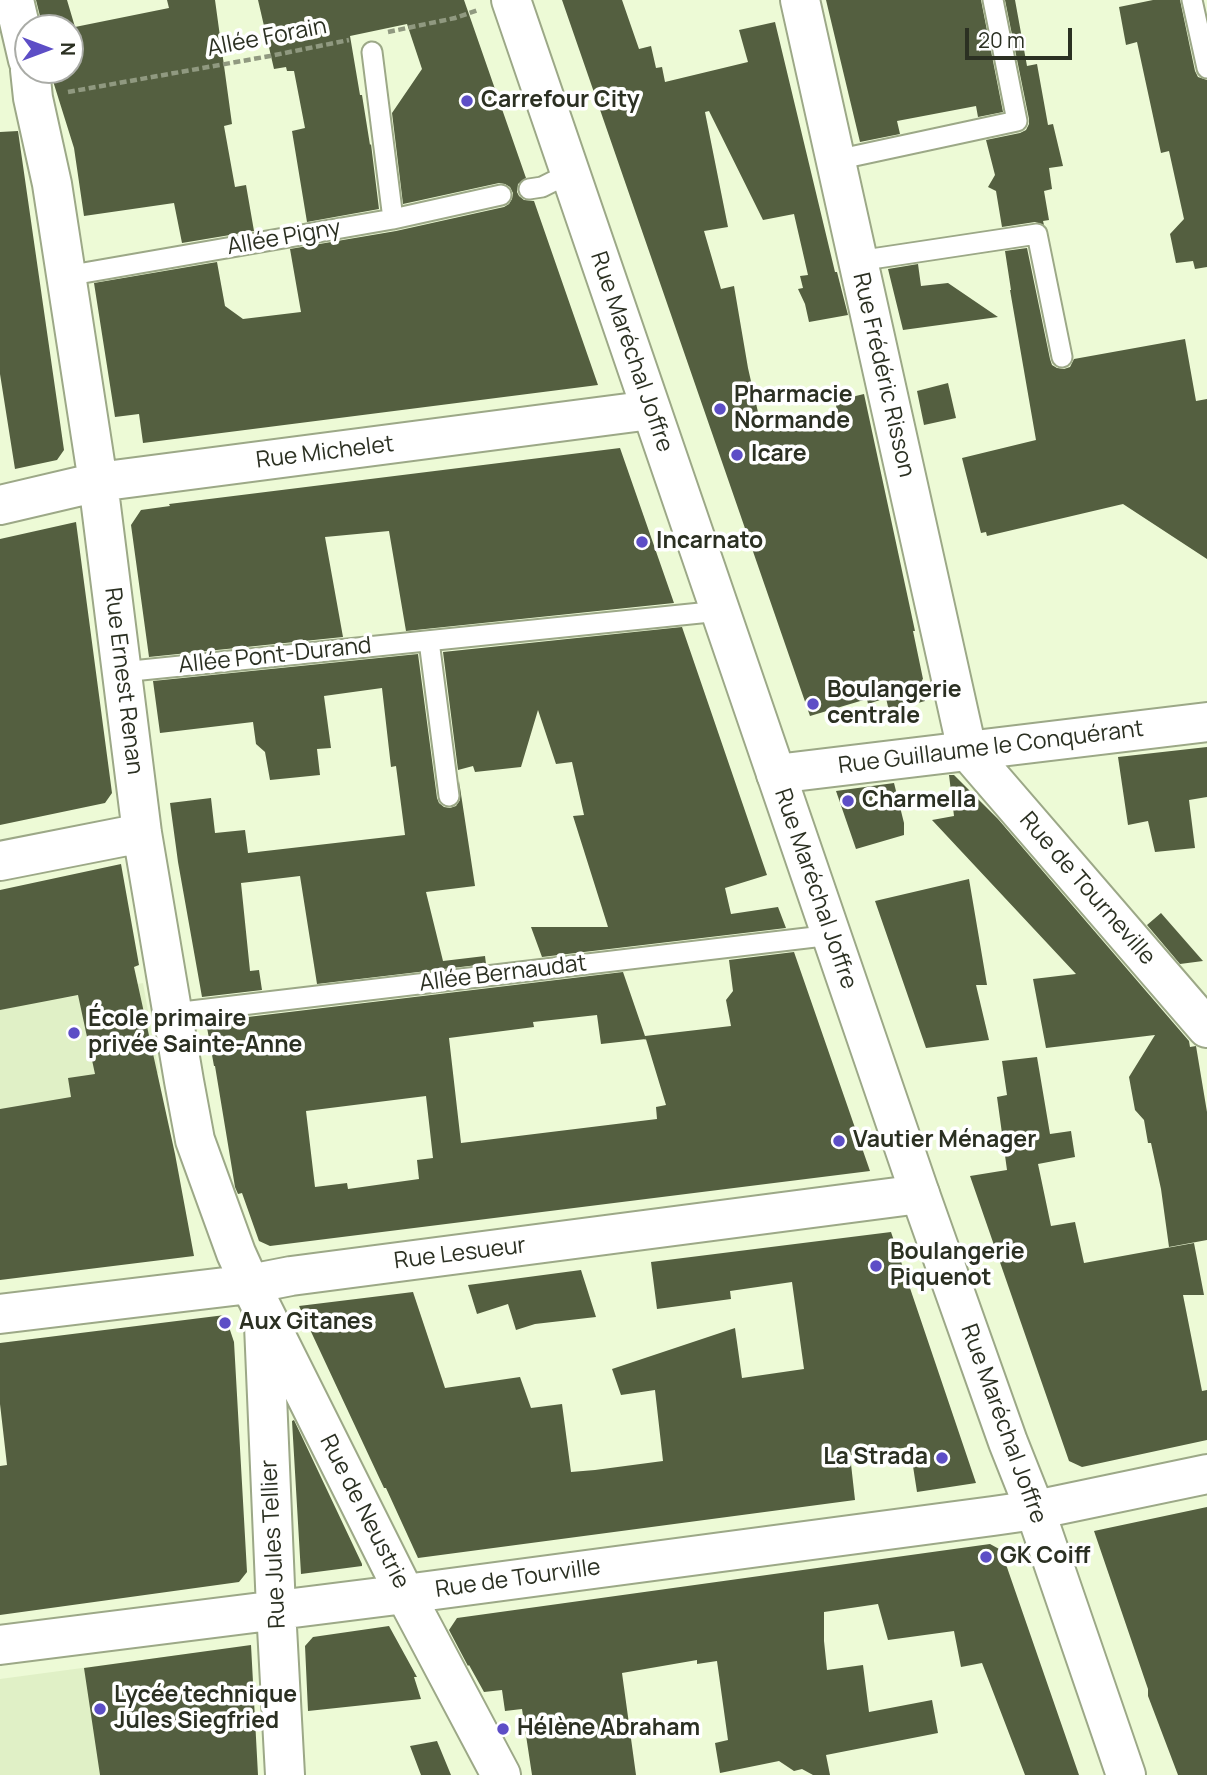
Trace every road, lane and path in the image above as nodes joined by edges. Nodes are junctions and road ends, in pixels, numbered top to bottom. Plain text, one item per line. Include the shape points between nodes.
1 (800, 0) edge
2 (993, 0) edge
3 (1192, 0) edge
4 (496, 5) edge
5 (349, 40) dead end
6 (374, 43) joint
7 (1207, 68) edge
8 (84, 73) edge
9 (26, 84) edge
10 (836, 160) junction
11 (570, 173) junction
12 (530, 189) dead end
13 (501, 195) dead end
14 (393, 219) junction
15 (858, 261) junction
16 (66, 276) junction
17 (1062, 357) dead end
18 (651, 410) junction
19 (98, 482) junction
20 (0, 505) edge
21 (720, 611) junction
22 (429, 641) junction
23 (122, 671) junction
24 (1207, 722) edge
25 (967, 750) junction
26 (776, 774) junction
27 (449, 796) dead end
28 (142, 833) junction
29 (0, 862) edge
30 (832, 935) junction
31 (173, 1013) junction
32 (1207, 1028) edge
33 (920, 1194) junction
34 (257, 1298) junction
35 (0, 1314) edge
36 (1207, 1474) edge
37 (1035, 1510) junction
38 (405, 1594) junction
39 (276, 1609) junction
40 (0, 1645) edge
41 (285, 1775) edge
42 (501, 1775) edge
43 (1126, 1775) edge

1 - 10 street, Rue Frédéric Risson
2 - 10 lane via 1017,121
3 - 7 lane
4 - 6 path
4 - 11 street, Rue Maréchal Joffre
5 - 8 path, Allée Forain via 270,56
6 - 14 lane
9 - 16 street, Rue Ernest Renan via 52,184
10 - 15 street, Rue Frédéric Risson
11 - 12 lane
11 - 18 street, Rue Maréchal Joffre
13 - 14 lane, Allée Pigny
14 - 16 lane, Allée Pigny
15 - 17 lane via 1037,234
15 - 25 street, Rue Frédéric Risson
16 - 19 street, Rue Ernest Renan
18 - 19 street, Rue Michelet
18 - 21 street, Rue Maréchal Joffre
19 - 20 street, Rue Michelet
19 - 23 street, Rue Ernest Renan
21 - 22 lane, Allée Pont-Durand
21 - 26 street, Rue Maréchal Joffre
22 - 23 lane, Allée Pont-Durand
22 - 27 lane
23 - 28 street, Rue Ernest Renan
24 - 25 street, Rue Guillaume le Conquérant
25 - 26 street, Rue Guillaume le Conquérant
25 - 32 street, Rue de Tourneville
26 - 30 street, Rue Maréchal Joffre
28 - 29 street
28 - 31 street, Rue Ernest Renan
30 - 31 lane, Allée Bernaudat
30 - 33 street, Rue Maréchal Joffre
31 - 34 street, Rue Ernest Renan via 195,1140
33 - 34 street, Rue Lesueur via 291,1276
33 - 37 street, Rue Maréchal Joffre
34 - 35 street, Rue Lesueur
34 - 38 street, Rue de Neustrie
34 - 39 street, Rue Jules Tellier
36 - 37 street, Rue de Tourville
37 - 38 street, Rue de Tourville
37 - 43 street, Rue Maréchal Joffre
38 - 39 street, Rue de Tourville
38 - 42 street, Rue de Neustrie
39 - 40 street, Rue de Tourville
39 - 41 street, Rue Jules Tellier

